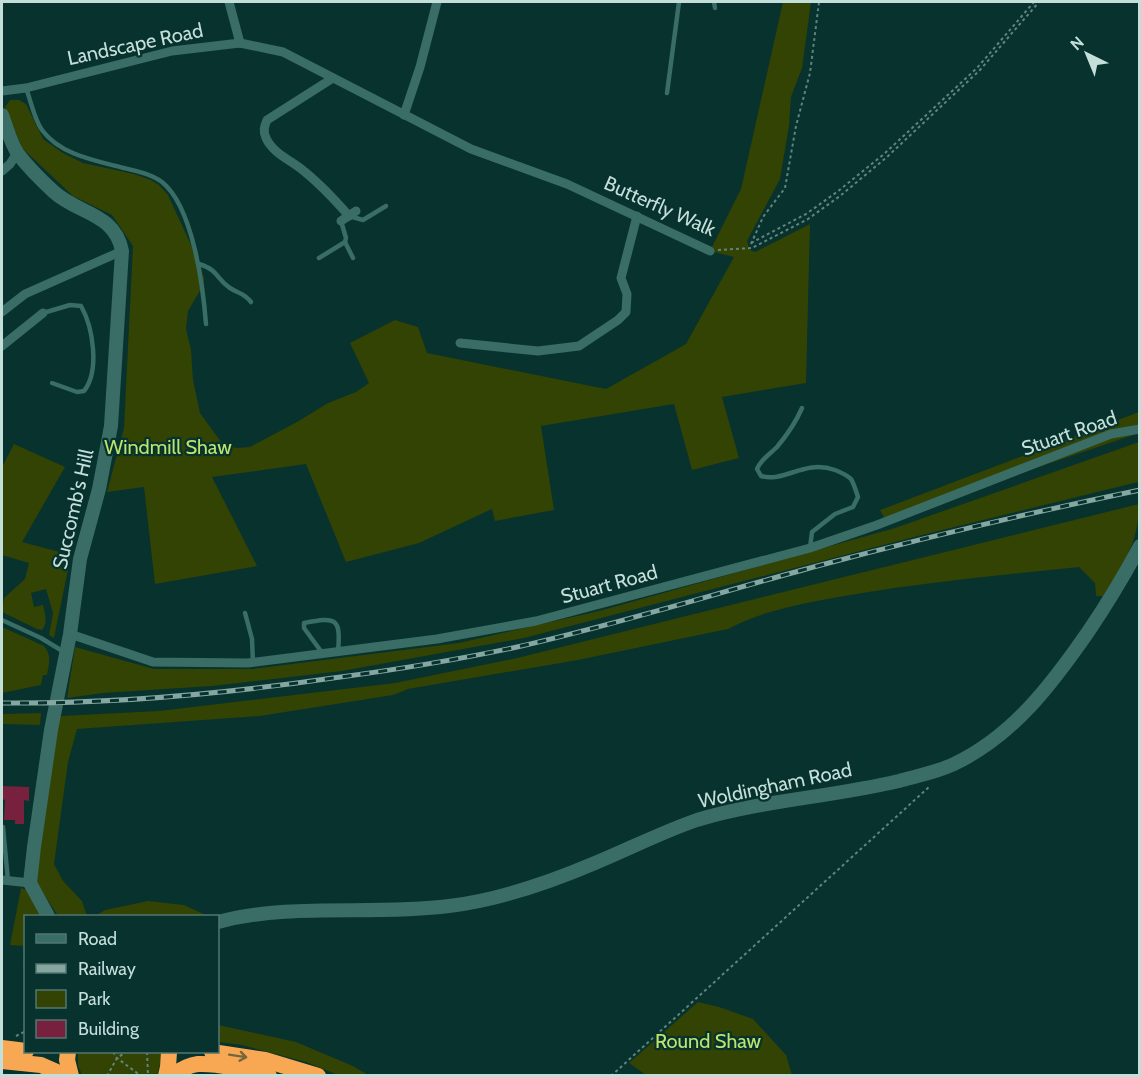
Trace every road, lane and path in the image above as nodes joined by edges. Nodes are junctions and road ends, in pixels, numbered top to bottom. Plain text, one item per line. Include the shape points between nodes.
1 (229, 2) edge
2 (437, 2) edge
3 (679, 2) edge
4 (819, 2) edge
5 (1034, 2) edge
6 (1039, 2) edge
7 (240, 43) junction
8 (333, 78) junction
9 (26, 87) junction
10 (2, 91) edge
11 (667, 93) dead end
12 (404, 114) junction
13 (2, 115) edge
14 (17, 153) junction
15 (2, 171) edge
16 (386, 206) dead end
17 (349, 216) junction
18 (637, 216) junction
19 (345, 242) junction
20 (751, 243) junction
21 (752, 248) junction
22 (710, 250) joint
23 (122, 251) junction
24 (319, 258) dead end
25 (353, 258) dead end
26 (199, 264) junction
27 (251, 302) dead end
28 (2, 312) edge
29 (43, 313) joint
30 (206, 324) dead end
31 (460, 343) dead end
32 (2, 346) edge
33 (52, 383) dead end
34 (802, 408) dead end
35 (1140, 429) edge
36 (810, 548) junction
37 (1138, 550) edge
38 (245, 613) dead end
39 (2, 620) edge
40 (70, 634) junction
41 (338, 652) junction
42 (66, 653) junction
43 (323, 654) junction
44 (253, 663) junction
45 (936, 780) dead end
46 (3, 826) dead end
47 (5, 880) edge
48 (30, 883) junction
49 (47, 915) edge
50 (219, 922) edge
51 (2, 1048) edge
52 (24, 1051) edge
53 (68, 1053) edge
54 (114, 1053) edge
55 (124, 1053) edge
56 (147, 1053) edge
57 (169, 1053) edge
58 (219, 1053) edge
59 (117, 1058) junction
60 (2, 1061) edge
61 (66, 1076) edge
62 (71, 1076) edge
63 (107, 1076) edge
64 (141, 1076) edge
65 (148, 1076) edge
66 (165, 1076) edge
67 (172, 1076) edge
68 (269, 1076) edge
69 (318, 1076) edge
70 (611, 1076) edge

1 - 7 street
2 - 12 street
3 - 11 lane
4 - 20 path via 810,73 785,188 763,217
5 - 20 path via 977,68 884,154 806,214
6 - 21 path, Butterfly Walk via 980,70 887,157 808,219
7 - 8 street, Landscape Road via 283,52
7 - 9 street, Landscape Road via 172,51
8 - 12 street, Landscape Road
8 - 17 street via 267,120 263,130 276,151 328,192
9 - 10 street, Landscape Road
9 - 26 lane via 41,129 65,148 149,175 174,195
12 - 18 street, Butterfly Walk via 471,148 567,184
13 - 14 street
14 - 15 street
14 - 23 street, Succomb's Hill via 70,205 108,223 120,239
16 - 17 lane via 363,220
17 - 19 lane
18 - 22 street, Butterfly Walk
18 - 31 street via 621,278 627,294 626,312 618,320 579,346 538,351
19 - 24 lane
19 - 25 lane
20 - 21 path
21 - 22 path, Butterfly Walk
23 - 28 street via 25,294
23 - 40 street, Succomb's Hill via 111,426 80,559
26 - 27 lane via 211,268 230,289
26 - 30 lane
29 - 32 street
29 - 33 lane via 70,304 81,306 93,350 93,370 84,390 76,392
34 - 36 lane via 777,447 759,464 761,476 769,479 810,466 829,468 851,479 858,497 853,507 835,514 812,532
35 - 36 street, Stuart Road via 1111,434
36 - 41 street, Stuart Road via 536,621
37 - 50 street, Woldingham Road via 1112,597 1059,675 1013,724 953,764 896,782 744,807 696,821 540,885 493,899 416,909 291,910
38 - 44 lane
39 - 42 lane
40 - 42 street, Succomb's Hill
40 - 44 street, Stuart Road via 153,662
41 - 43 street, Stuart Road
41 - 43 lane via 340,631 334,621 304,623
42 - 48 street, Succomb's Hill
43 - 44 street, Stuart Road
45 - 70 path
46 - 47 lane
47 - 48 street
48 - 49 street
51 - 52 highway
53 - 62 highway
54 - 59 path
55 - 59 path
56 - 65 path
57 - 66 highway
58 -> 69 highway via 265,1060
59 - 63 path
59 - 64 path
60 - 61 highway via 41,1065
67 - 68 highway via 198,1064

